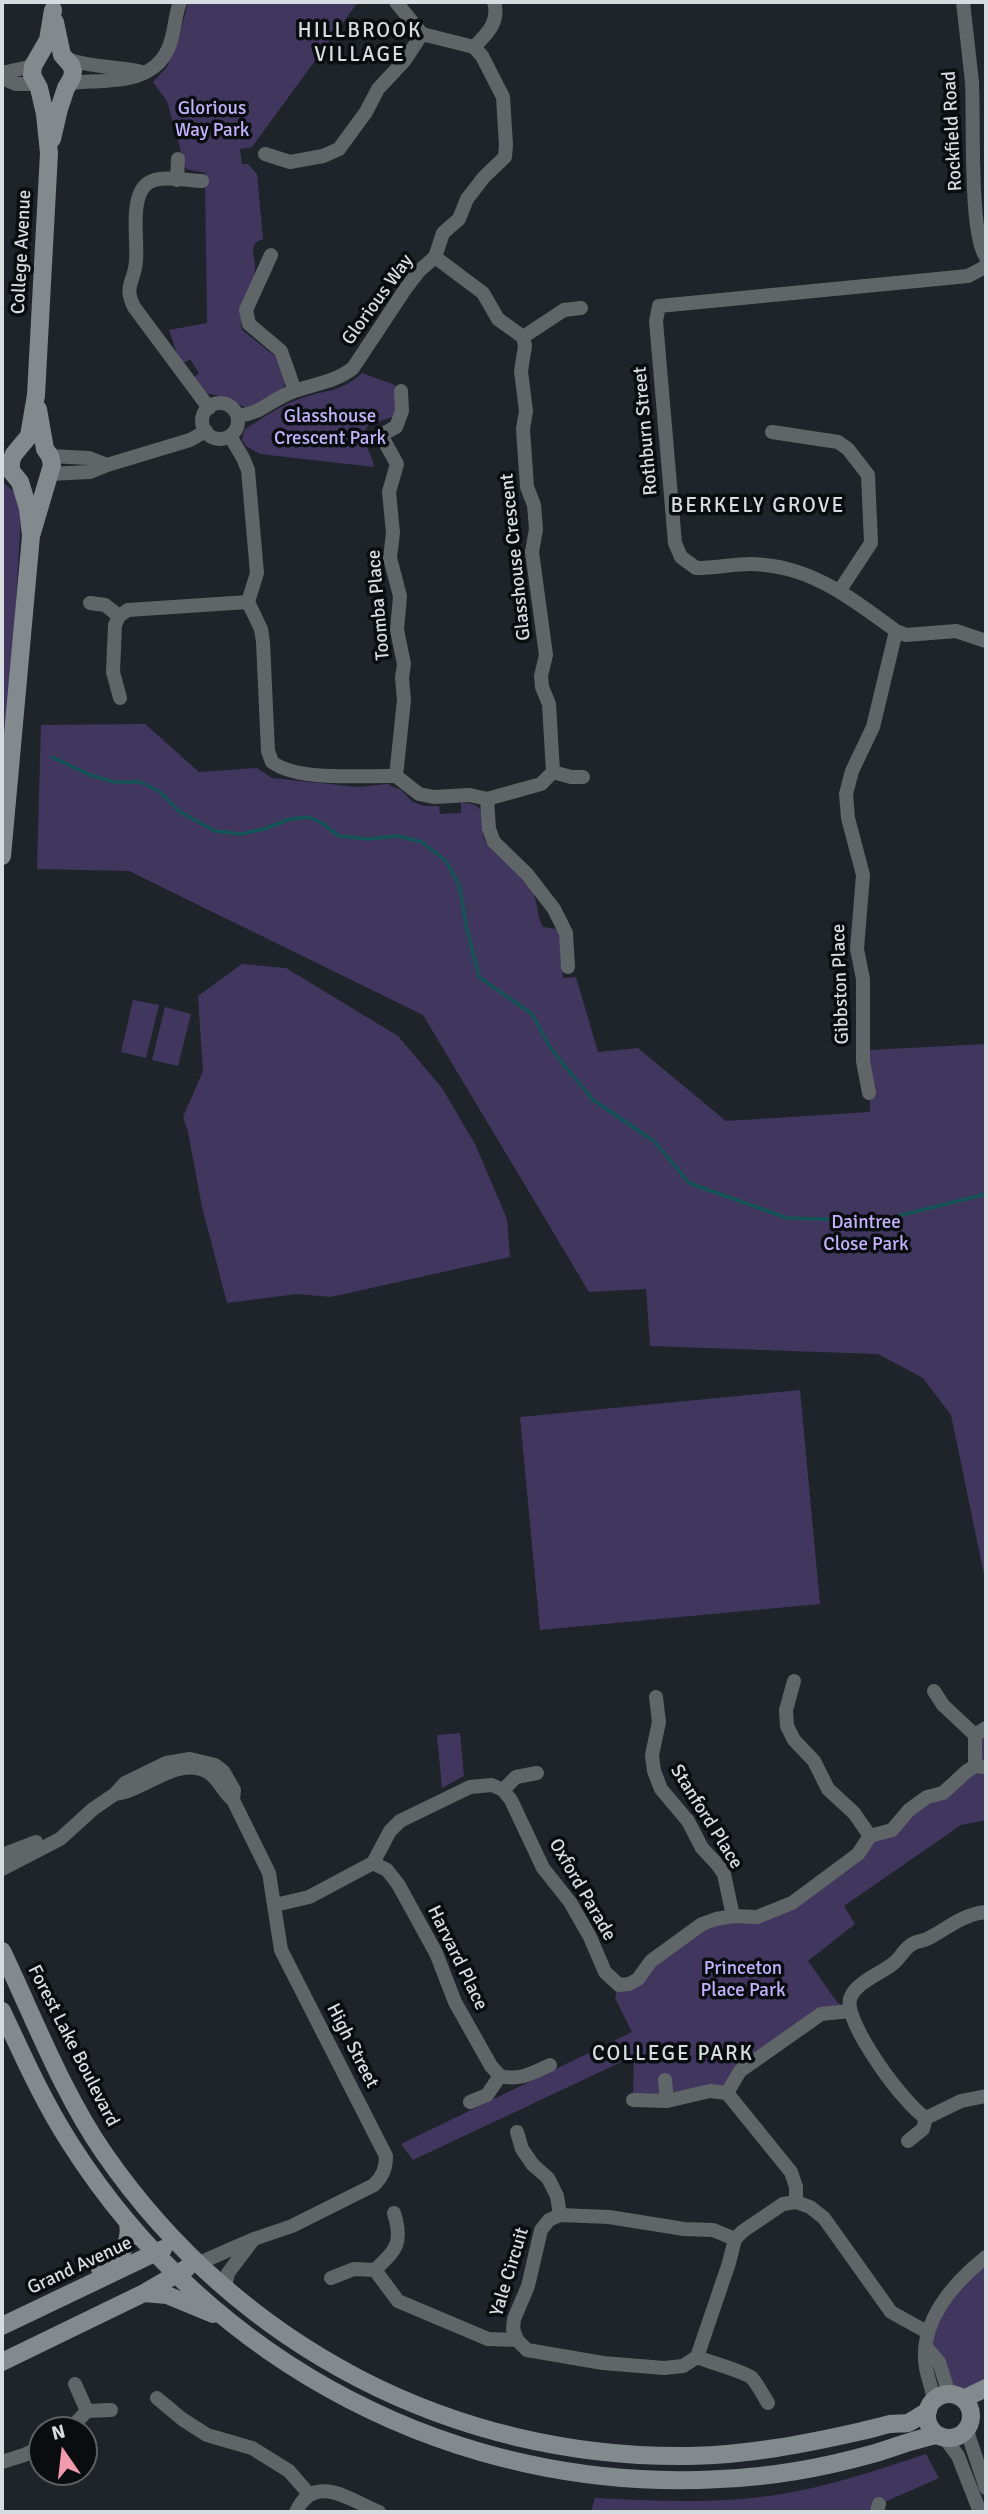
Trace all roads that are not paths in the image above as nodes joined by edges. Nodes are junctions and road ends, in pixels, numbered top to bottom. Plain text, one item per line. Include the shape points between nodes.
1 (180, 2) edge
2 (396, 2) edge
3 (494, 2) edge
4 (963, 2) edge
5 (52, 6) edge
6 (422, 34) junction
7 (474, 47) junction
8 (65, 57) junction
9 (36, 62) junction
10 (144, 73) junction
11 (2, 76) edge
12 (37, 86) junction
13 (68, 86) junction
14 (49, 153) junction
15 (265, 154) dead end
16 (178, 159) dead end
17 (177, 180) junction
18 (202, 181) dead end
19 (271, 255) dead end
20 (435, 257) junction
21 (986, 257) edge
22 (986, 264) edge
23 (581, 308) dead end
24 (523, 337) junction
25 (295, 391) junction
26 (401, 391) dead end
27 (36, 396) junction
28 (209, 408) junction
29 (237, 416) junction
30 (206, 432) junction
31 (772, 432) dead end
32 (230, 436) junction
33 (12, 463) edge
34 (48, 464) junction
35 (31, 536) junction
36 (839, 590) junction
37 (248, 602) junction
38 (90, 603) dead end
39 (119, 616) junction
40 (896, 631) junction
41 (986, 641) edge
42 (120, 698) dead end
43 (553, 772) junction
44 (396, 776) junction
45 (583, 777) dead end
46 (487, 799) junction
47 (2, 856) edge
48 (568, 967) dead end
49 (869, 1093) dead end
50 (793, 1681) dead end
51 (934, 1691) dead end
52 (656, 1698) dead end
53 (981, 1731) edge
54 (981, 1767) edge
55 (537, 1773) dead end
56 (503, 1790) junction
57 (870, 1836) junction
58 (5, 1863) edge
59 (373, 1863) junction
60 (2, 1878) edge
61 (275, 1905) junction
62 (986, 1912) edge
63 (733, 1916) junction
64 (2, 1951) edge
65 (2, 2011) edge
66 (850, 2011) junction
67 (550, 2065) dead end
68 (500, 2076) junction
69 (665, 2080) dead end
70 (727, 2093) junction
71 (986, 2096) edge
72 (633, 2101) dead end
73 (667, 2101) junction
74 (470, 2102) dead end
75 (926, 2118) junction
76 (517, 2132) dead end
77 (908, 2141) dead end
78 (796, 2202) junction
79 (394, 2213) dead end
80 (560, 2215) junction
81 (128, 2222) junction
82 (254, 2239) junction
83 (734, 2239) junction
84 (175, 2242) junction
85 (154, 2253) junction
86 (986, 2258) edge
87 (197, 2264) junction
88 (375, 2270) junction
89 (177, 2273) junction
90 (331, 2278) dead end
91 (89, 2284) junction
92 (225, 2287) junction
93 (144, 2294) junction
94 (222, 2318) junction
95 (2, 2326) edge
96 (927, 2332) junction
97 (517, 2340) junction
98 (697, 2357) junction
99 (2, 2362) edge
100 (75, 2384) dead end
101 (986, 2388) edge
102 (158, 2398) dead end
103 (943, 2401) junction
104 (768, 2403) dead end
105 (111, 2410) dead end
106 (87, 2411) junction
107 (986, 2411) edge
108 (82, 2416) edge
109 (968, 2425) junction
110 (941, 2436) junction
111 (28, 2453) edge
112 (2, 2462) edge
113 (986, 2488) edge
114 (309, 2494) junction
115 (296, 2512) edge
116 (379, 2512) edge
117 (980, 2512) edge

1 - 10 street via 168,49 159,63
2 - 6 street
3 - 7 street via 493,25
4 - 21 street, Rockfield Road via 972,82 973,170 980,244
5 - 8 main road, College Avenue
5 - 9 main road, College Avenue via 48,40
6 - 7 street
6 - 15 street via 339,149 289,162
7 - 20 street, Glorious Way via 503,97 505,157 484,177 459,219 443,233
8 - 9 main road via 51,53
8 - 10 street via 85,66
8 - 13 main road, College Avenue via 73,71
9 - 11 street
9 - 12 main road, College Avenue via 32,75
10 - 13 street via 121,81
11 - 12 street via 16,84
12 - 13 main road via 50,93
12 - 14 main road, College Avenue
13 - 14 main road, College Avenue
14 - 27 main road, College Avenue
16 - 17 street
17 - 18 street
17 - 28 street via 149,182 140,193 130,298
19 - 25 street via 246,310 249,324 281,351
20 - 24 street via 483,293 498,319
20 - 25 street, Glorious Way via 406,288 353,368 342,377
22 - 36 street, Rothburn Street via 968,276 659,306 656,321 675,543 681,557 696,568 751,564 784,569
23 - 24 street via 564,310
24 - 43 street, Glasshouse Crescent via 523,440 527,487 534,505 532,552 546,655 541,676 549,704
25 - 29 street, Glorious Way via 255,413
26 - 44 street, Toomba Place via 402,411 396,427 381,435 397,464 389,492 390,558 400,596 397,630 404,664
27 - 33 main road, College Avenue via 29,436
27 - 34 main road, College Avenue
28 - 29 street via 225,404
28 - 30 street via 203,419
29 - 32 street via 237,428
30 - 32 street via 215,438
30 - 34 street via 107,465 89,458
31 - 36 street via 838,442 868,475 872,543
32 - 37 street via 248,470 256,540 257,573
33 - 34 main road via 36,445
33 - 34 main road via 32,485
33 - 35 main road, College Avenue via 28,508
34 - 35 main road, College Avenue
35 - 47 main road, College Avenue
36 - 40 street, Rothburn Street
37 - 39 street via 128,610
37 - 44 street via 263,642 272,762 289,772 355,778
38 - 39 street via 105,605
39 - 42 street via 113,672
40 - 41 street via 906,635 956,631
40 - 49 street, Gibbston Place via 873,727 846,794 863,875 857,949
43 - 45 street
43 - 46 street via 541,783
44 - 46 street via 419,794
46 - 48 street via 494,842 527,874 566,933
50 - 57 street via 786,1710 790,1733 814,1761 828,1789
51 - 53 street via 943,1705
52 - 63 street, Stanford Place via 659,1722 652,1755 654,1771 661,1789 723,1874
53 - 54 street
54 - 57 street, Oxford Parade via 967,1771 943,1793 927,1797 892,1830
55 - 56 street via 516,1777
56 - 59 street via 492,1785 470,1787 400,1821 390,1830
56 - 63 street, Oxford Parade via 543,1868 570,1902 605,1972 619,1985 638,1979 651,1961 702,1924
57 - 63 street, Oxford Parade via 858,1854 792,1903 757,1917
58 - 60 street
58 - 61 street, High Street via 60,1839 125,1783 166,1763 190,1759 223,1771 269,1873
59 - 61 street via 309,1897
59 - 68 street, Harvard Place via 387,1870 398,1884 436,1953 455,2002
61 - 82 street, High Street via 281,1950 382,2147 386,2165 374,2185 292,2226
62 - 66 street via 961,1918 914,1943 857,1989 850,1999
64 - 84 main road, Forest Lake Boulevard via 86,2123 133,2193
65 - 81 main road via 71,2145
66 - 70 street via 821,2014 740,2071
66 - 75 street via 890,2082
67 - 68 street via 523,2077
68 - 74 street via 487,2095
69 - 73 street
70 - 73 street via 710,2091
70 - 78 street via 791,2172
71 - 75 street via 961,2101
72 - 73 street
75 - 77 street via 923,2129
76 - 80 street via 522,2149 548,2178
78 - 83 street via 783,2204
78 - 96 street via 824,2218 891,2312
79 - 88 street via 400,2231 395,2251
80 - 83 street via 713,2230
80 - 97 street, Yale Circuit via 541,2230 528,2286 514,2319
81 - 85 main road
81 - 91 main road via 129,2236 118,2258 90,2276
82 - 87 street, High Street
82 - 92 street via 228,2273
83 - 98 street
84 - 85 main road, Grand Avenue
84 - 87 main road, Forest Lake Boulevard
85 - 89 main road
85 - 91 main road, Grand Avenue
86 - 96 street via 959,2281
87 - 89 main road
87 - 92 main road, Forest Lake Boulevard
88 - 90 street via 354,2269
88 - 97 street via 398,2301 488,2339
89 - 93 main road
89 - 94 main road
91 - 95 main road, Grand Avenue
92 - 103 main road, Forest Lake Boulevard via 323,2360 388,2393 435,2413 529,2441 587,2451 719,2455 793,2447 908,2423
93 - 94 main road via 167,2295
93 - 99 main road
94 - 110 main road via 289,2366 382,2417 470,2449 537,2466 601,2476 718,2480 823,2467
96 - 103 street via 925,2365
97 - 98 street, Yale Circuit via 527,2350 603,2363 664,2368 683,2366
98 - 104 street via 743,2372
100 - 106 street
101 - 103 main road, Forest Lake Boulevard
102 - 114 street via 207,2435 251,2448 289,2471
103 - 109 main road via 970,2409
103 - 110 main road via 929,2425
105 - 106 street
106 - 108 street
107 - 109 main road
109 - 110 main road via 957,2436
109 - 113 street
110 - 117 street via 958,2456
111 - 112 street
114 - 115 street
114 - 116 street via 328,2490

